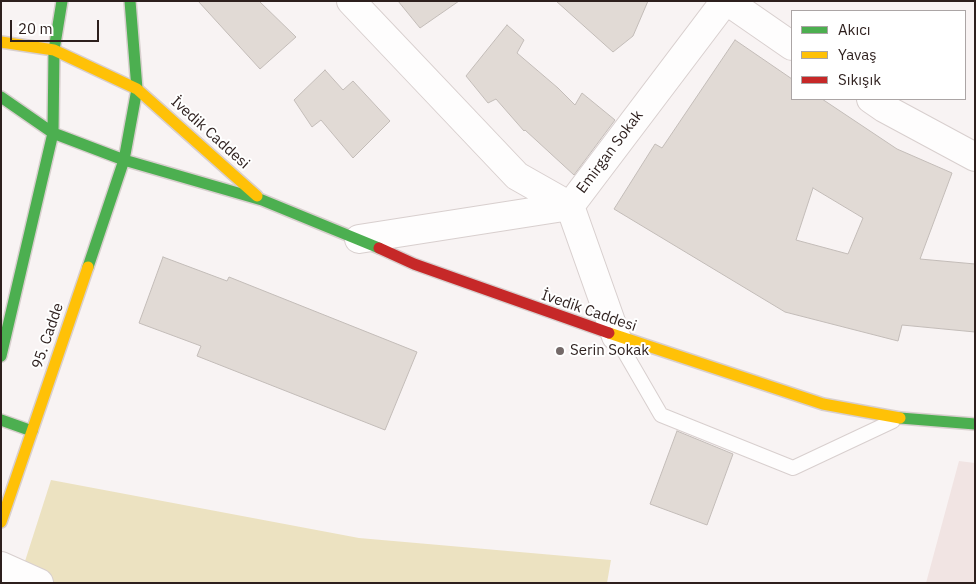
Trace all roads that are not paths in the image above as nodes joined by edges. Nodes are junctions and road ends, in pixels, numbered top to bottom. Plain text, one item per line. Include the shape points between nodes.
1 (62, 1) edge
2 (130, 1) edge
3 (351, 1) edge
4 (726, 1) edge
5 (1, 42) edge
6 (791, 45) edge
7 (54, 50) junction
8 (137, 89) junction
9 (1, 97) edge
10 (872, 100) edge
11 (53, 132) junction
12 (975, 157) edge
13 (124, 160) junction
14 (262, 200) junction
15 (570, 206) junction
16 (359, 239) junction
17 (616, 336) junction
18 (1, 356) edge
19 (900, 418) junction
20 (1, 420) edge
21 (975, 424) edge
22 (32, 432) junction
23 (1, 522) edge
24 (1, 566) edge
25 (39, 583) edge

1 - 7 main road
2 - 8 main road
3 - 15 street via 517,176
4 - 6 street
4 - 15 street, Emirgan Sokak
5 - 7 main road, İvedik Caddesi
7 - 8 main road, İvedik Caddesi
7 - 11 main road
8 - 13 main road
8 - 14 main road, İvedik Caddesi
9 - 11 main road, İvedik Caddesi
10 - 12 street
11 - 13 main road, İvedik Caddesi
11 - 18 main road
13 - 14 main road, İvedik Caddesi
13 - 22 main road, 95. Cadde
14 - 16 main road, İvedik Caddesi
15 - 16 street, Emirgan Sokak
15 - 17 street
16 - 17 main road, İvedik Caddesi via 414,264
17 - 19 main road, İvedik Caddesi via 823,404
17 - 19 lane via 661,415 793,468
19 - 21 main road, İvedik Caddesi
20 - 22 main road
22 - 23 main road, 95. Cadde
24 - 25 street

